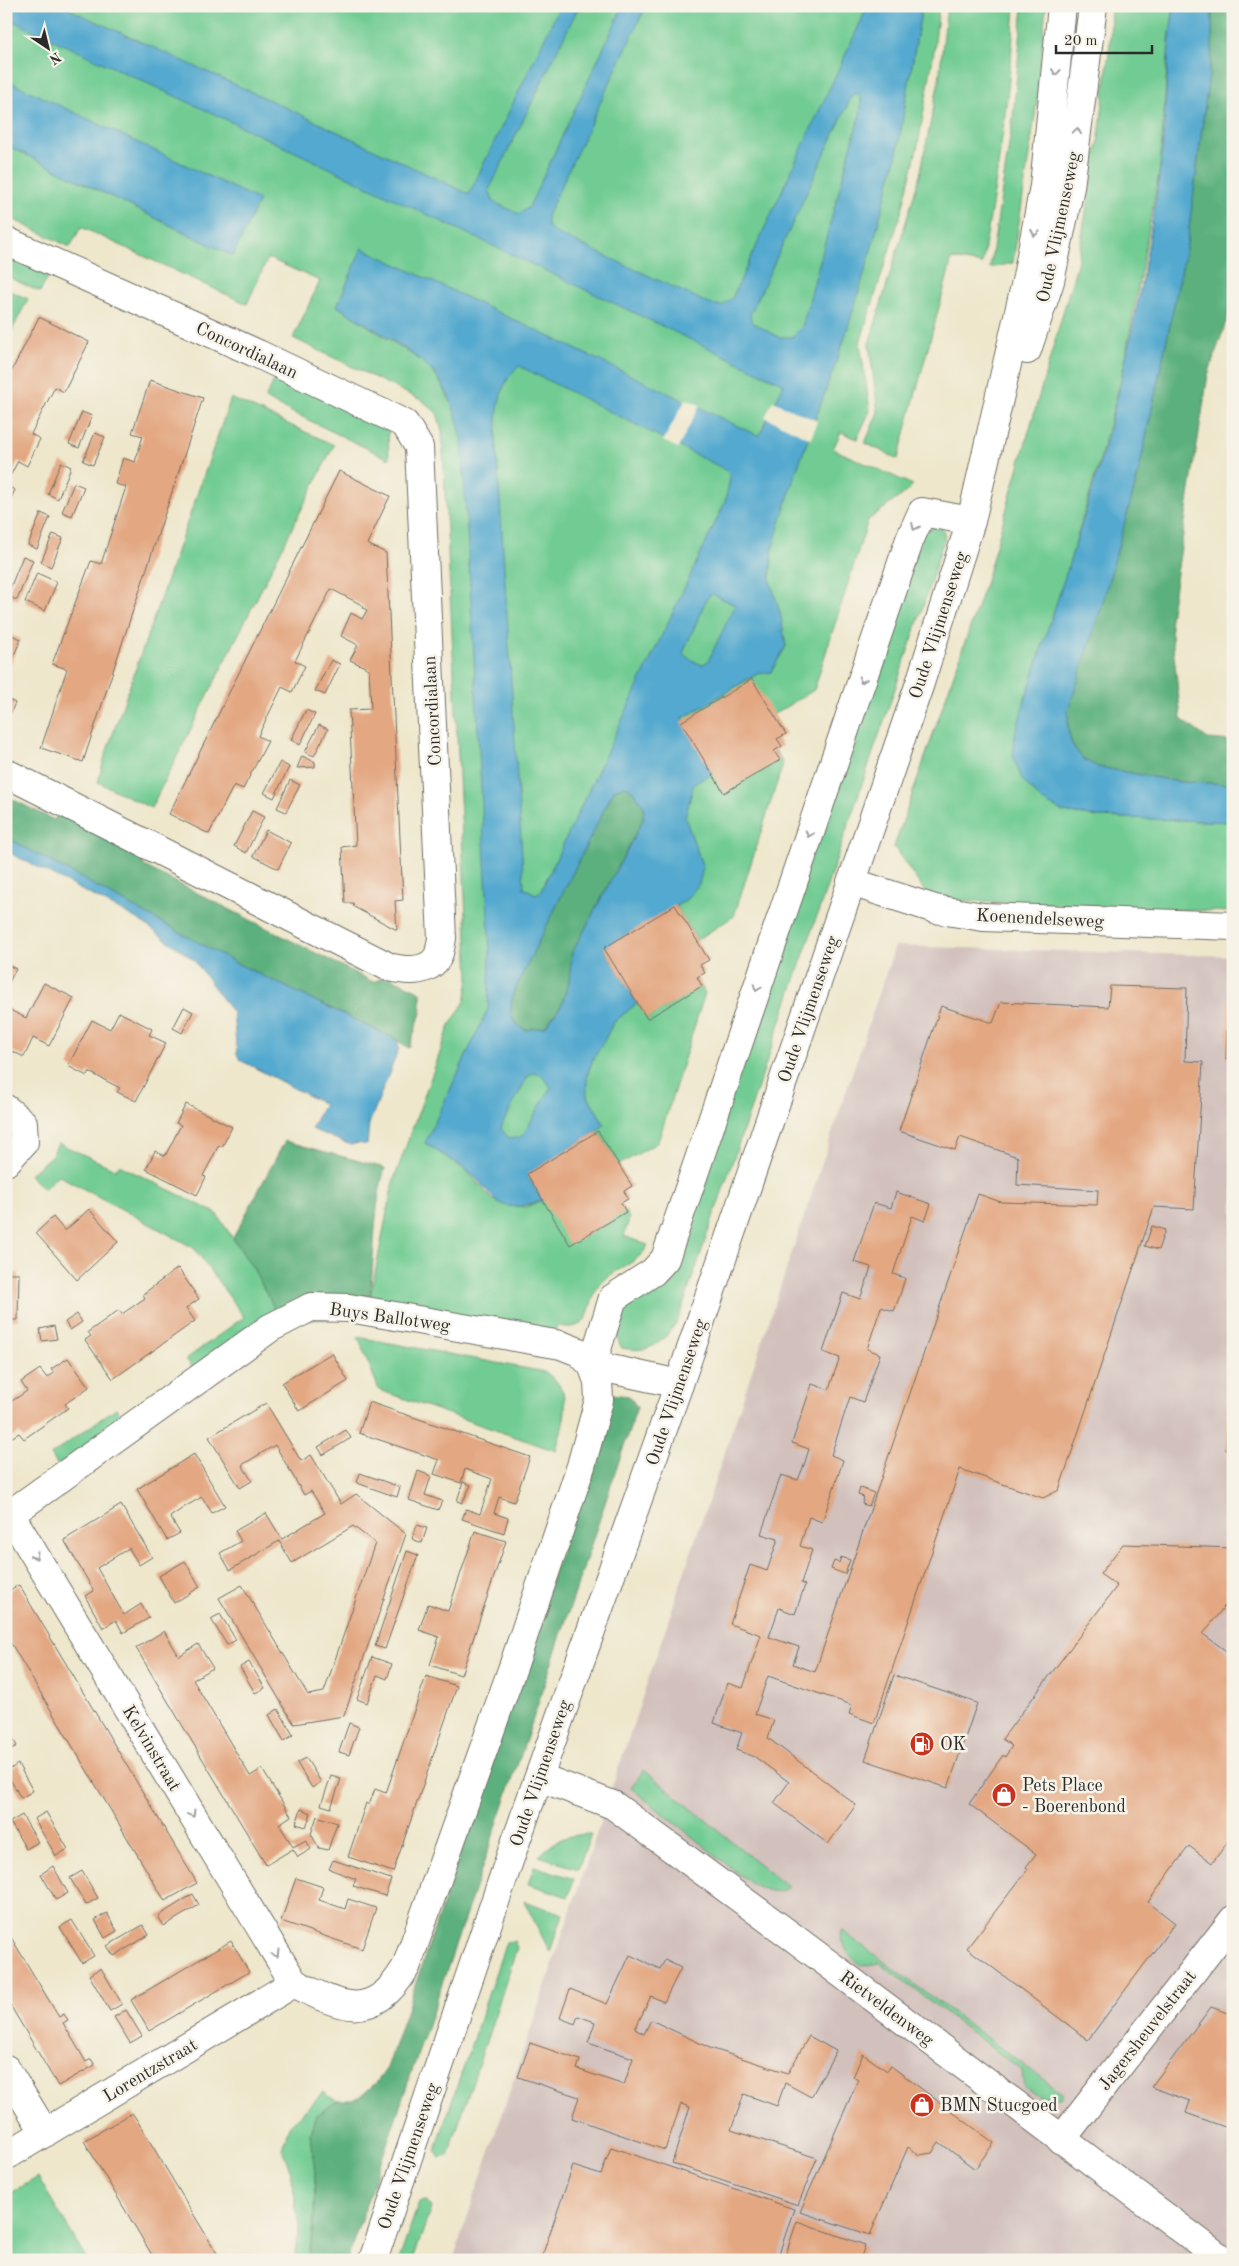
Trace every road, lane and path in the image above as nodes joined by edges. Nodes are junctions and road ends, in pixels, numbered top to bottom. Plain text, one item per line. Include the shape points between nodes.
1 (1062, 6) edge
2 (1093, 6) edge
3 (6, 241) edge
4 (974, 510) junction
5 (6, 773) edge
6 (851, 882) junction
7 (1233, 926) edge
8 (6, 1109) edge
9 (6, 1162) edge
10 (592, 1365) junction
11 (679, 1384) junction
12 (8, 1515) edge
13 (539, 1777) junction
14 (1233, 1920) edge
15 (294, 1983) junction
16 (6, 2069) edge
17 (45, 2133) junction
18 (1061, 2140) junction
19 (6, 2156) edge
20 (373, 2260) edge
21 (1222, 2260) edge

1 -> 4 street, Oude Vlijmenseweg via 1044,186 1027,277
4 -> 2 street, Oude Vlijmenseweg via 1050,281 1070,187
3 - 5 street, Concordialaan via 399,421 405,424 419,447 442,938 437,958 422,969 406,972 390,967
4 - 6 street, Oude Vlijmenseweg via 920,683
4 -> 10 street via 922,512 910,539 665,1259 653,1272 613,1298
6 - 7 street, Koenendelseweg via 935,909 983,917
6 - 11 street, Oude Vlijmenseweg
8 - 9 street via 23,1123 24,1142
10 - 11 street, Buys Ballotweg
10 - 12 street, Buys Ballotweg via 578,1352 561,1345 349,1308 311,1307 270,1328
10 - 15 street via 598,1381 599,1400 581,1466 406,1967 396,1984 381,1997 365,2004 347,2006
11 - 13 street, Oude Vlijmenseweg
12 -> 15 street, Kelvinstraat
13 - 18 street, Rietveldenweg via 613,1806
13 - 20 street, Oude Vlijmenseweg
14 - 18 street, Jagersheuvelstraat
15 - 17 street, Lorentzstraat
16 - 17 street
17 - 19 street, Lorentzstraat
18 - 21 street, Rietveldenweg

